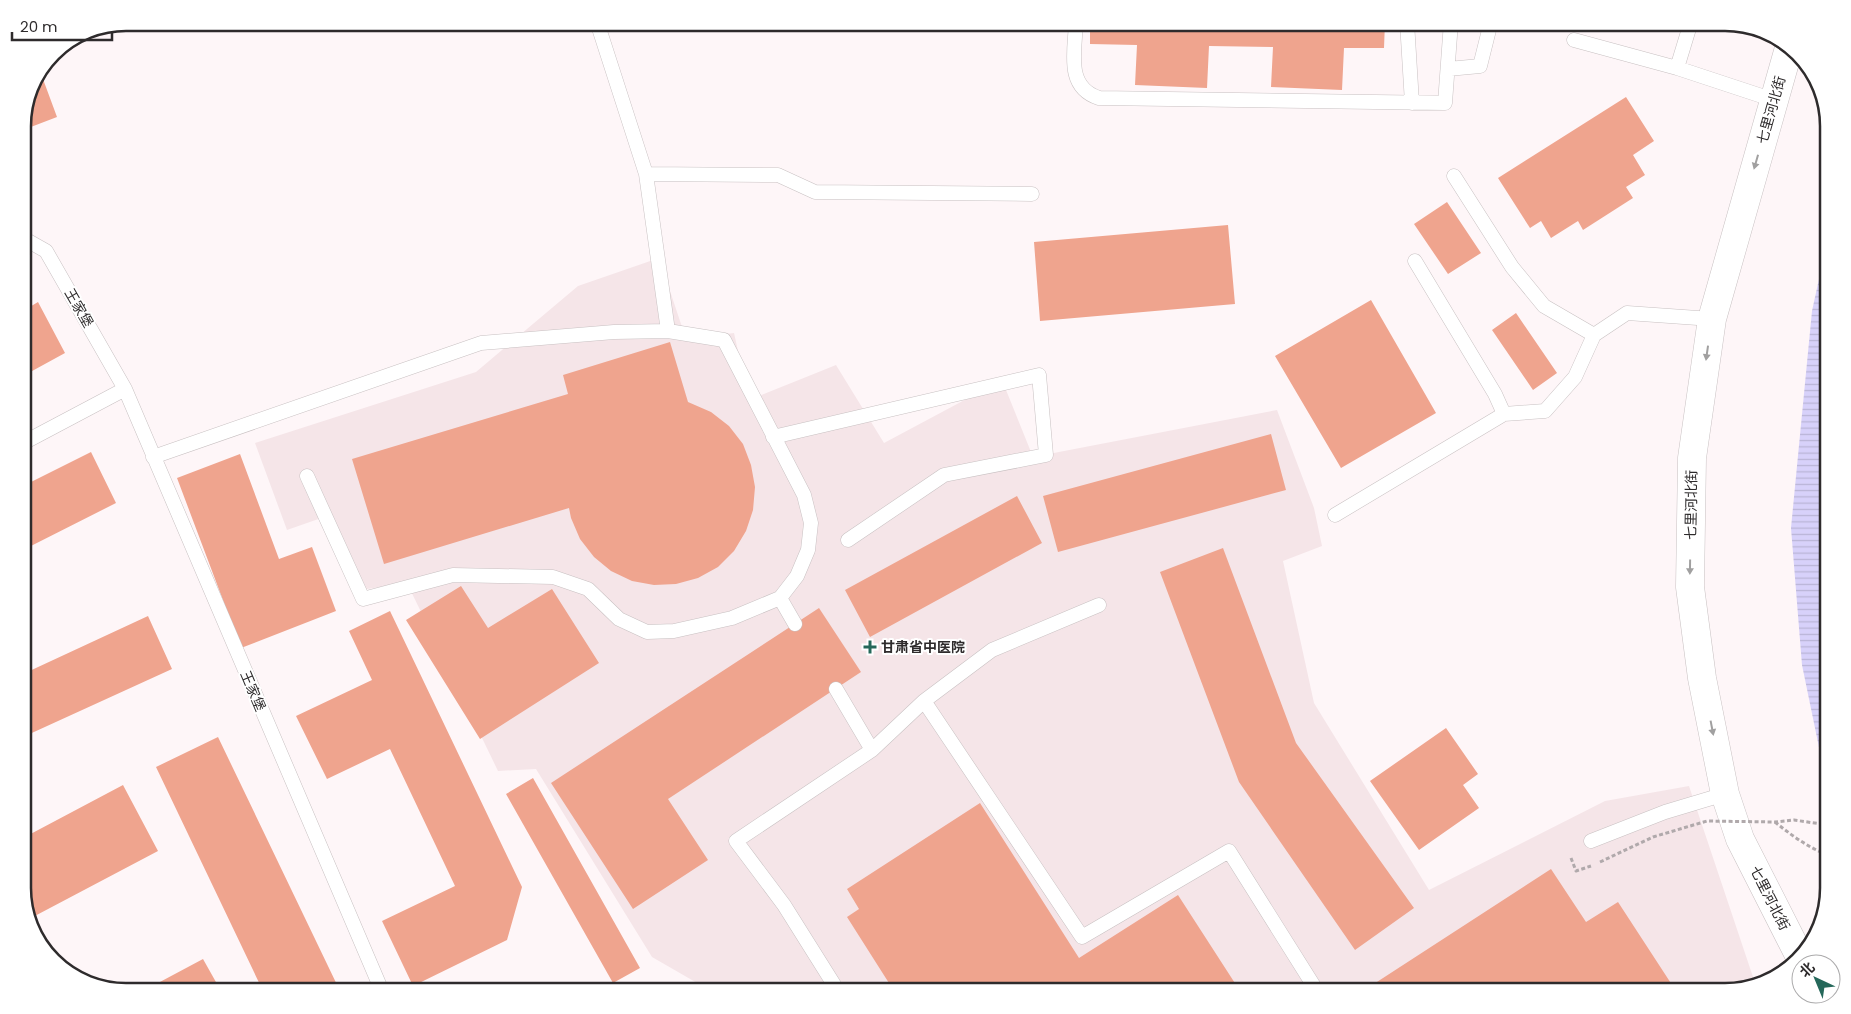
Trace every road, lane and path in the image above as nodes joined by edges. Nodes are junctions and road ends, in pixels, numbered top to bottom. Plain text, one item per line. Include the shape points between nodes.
1 (599, 31) edge
2 (1076, 31) edge
3 (1408, 31) edge
4 (1451, 31) edge
5 (1489, 31) edge
6 (1688, 31) edge
7 (1574, 40) dead end
8 (1787, 55) edge
9 (1677, 68) junction
10 (1448, 69) junction
11 (1774, 100) junction
12 (1412, 103) junction
13 (646, 174) junction
14 (1454, 176) dead end
15 (1032, 194) dead end
16 (31, 243) edge
17 (1415, 261) dead end
18 (1712, 319) junction
19 (668, 331) junction
20 (1594, 335) junction
21 (125, 389) junction
22 (1504, 414) junction
23 (773, 437) junction
24 (31, 439) edge
25 (153, 457) junction
26 (307, 476) dead end
27 (1335, 515) dead end
28 (848, 540) dead end
29 (780, 598) junction
30 (1099, 605) dead end
31 (795, 624) dead end
32 (836, 689) dead end
33 (924, 701) junction
34 (872, 750) junction
35 (1725, 794) junction
36 (1775, 822) junction
37 (1820, 824) edge
38 (1592, 841) dead end
39 (1820, 852) edge
40 (1600, 862) dead end
41 (1796, 950) edge
42 (378, 983) edge
43 (832, 983) edge
44 (1311, 983) edge

1 - 13 lane
2 - 12 lane via 1074,75 1083,90 1099,98
3 - 12 lane
4 - 10 lane
5 - 10 lane via 1480,66
6 - 9 lane
7 - 9 lane
8 - 11 street, 七里河北街
9 - 11 lane
10 - 12 lane via 1445,103
11 -> 18 street, 七里河北街
13 - 15 lane via 778,175 815,192
13 - 19 lane
14 - 20 lane via 1512,267 1544,306
16 - 21 lane, 王家堡 via 46,251
17 - 22 lane
18 - 20 lane via 1627,313
18 -> 35 street, 七里河北街 via 1692,458 1690,587 1702,678
19 - 23 lane via 724,340
19 - 25 lane via 481,343
20 - 22 lane via 1575,378 1545,411
21 - 24 lane
21 - 25 lane, 王家堡
22 - 27 lane
23 - 28 lane via 1039,375 1046,455 944,475
23 - 29 lane via 804,495 811,522 808,550 797,576
25 - 42 lane, 王家堡
26 - 29 lane via 363,599 453,575 553,577 588,589 619,619 647,632 674,631 732,618
29 - 31 lane
30 - 33 lane via 992,650
32 - 34 lane
33 - 34 lane
33 - 44 lane via 1082,937 1229,850
34 - 43 lane via 736,841 784,905
35 - 38 lane via 1665,812
35 - 41 street, 七里河北街 via 1740,839
36 - 37 path, bridge via 1794,820
36 - 39 path
36 - 40 path, bridge via 1707,821 1654,837

